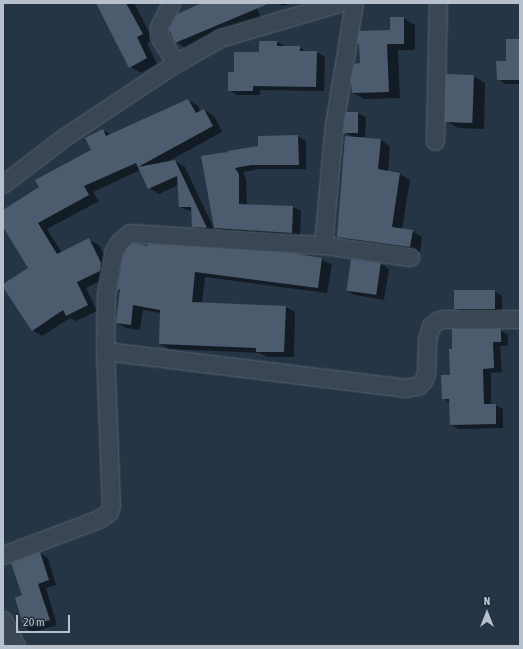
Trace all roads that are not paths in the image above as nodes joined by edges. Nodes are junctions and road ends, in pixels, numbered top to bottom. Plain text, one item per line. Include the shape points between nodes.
1 (171, 3) edge
2 (339, 3) edge
3 (354, 3) edge
4 (438, 3) edge
5 (176, 62) junction
6 (435, 141) dead end
7 (3, 184) edge
8 (323, 245) junction
9 (410, 257) dead end
10 (520, 319) edge
11 (105, 351) junction
12 (3, 555) edge
13 (3, 620) edge
14 (16, 646) edge

1 - 5 street via 159,27 160,36
2 - 5 street via 220,38
3 - 8 street via 334,125
4 - 6 street
5 - 7 street via 63,138
8 - 9 street
8 - 11 street via 130,233 119,242 113,253 106,295
10 - 11 street via 437,321 431,326 427,339 426,374 423,382 418,386 405,388
11 - 12 street via 111,506 109,512 99,519
13 - 14 street

